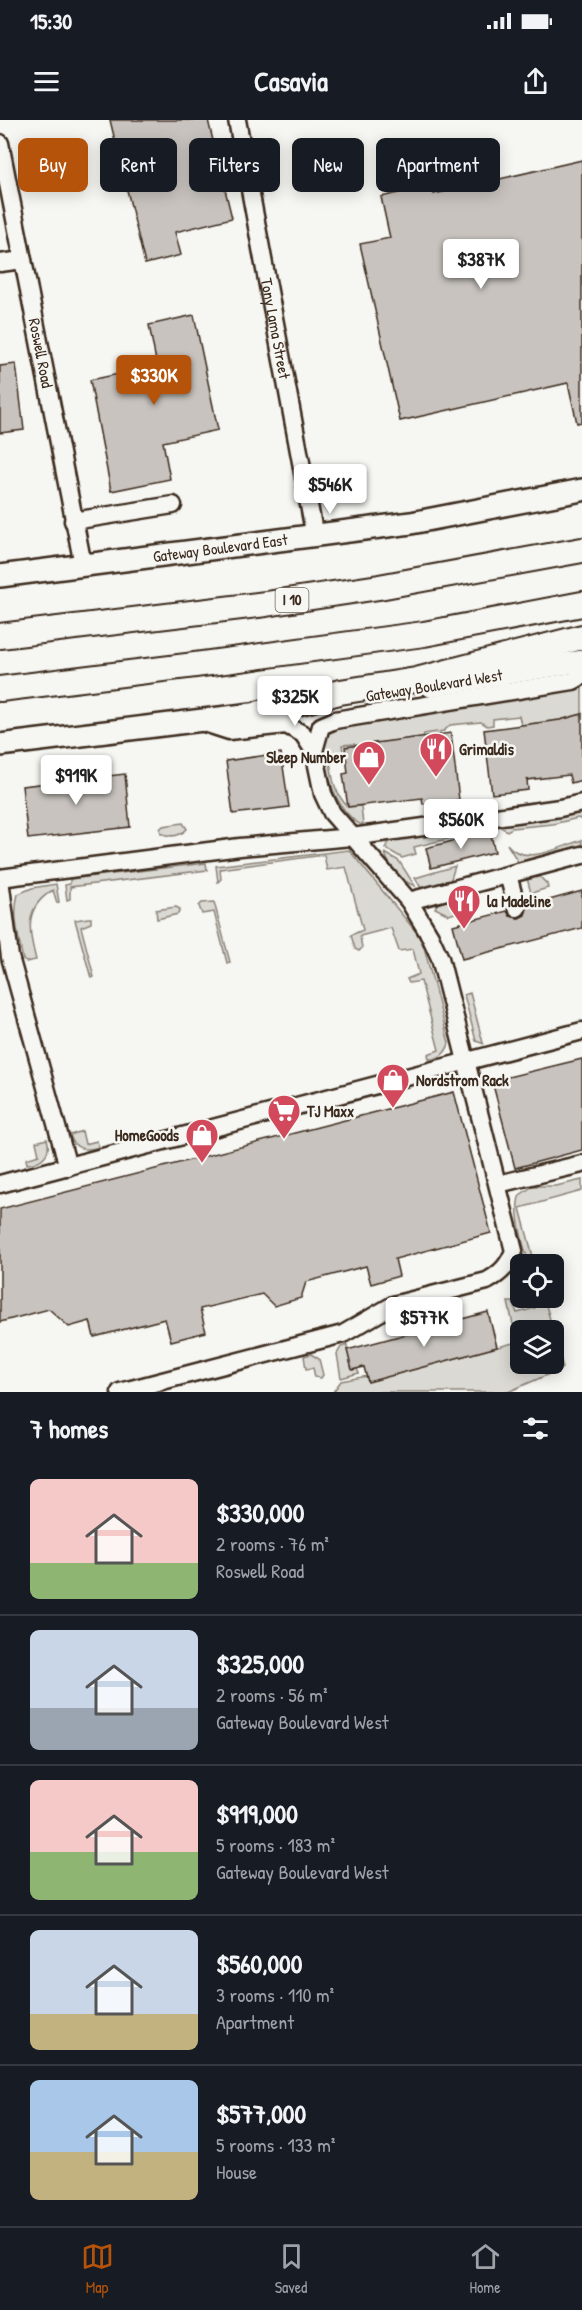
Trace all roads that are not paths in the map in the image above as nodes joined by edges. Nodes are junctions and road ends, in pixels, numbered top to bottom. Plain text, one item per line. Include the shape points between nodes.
1 (237, 120) edge
2 (0, 143) edge
3 (23, 260) junction
4 (0, 263) edge
5 (582, 490) edge
6 (173, 505) dead end
7 (74, 521) junction
8 (315, 537) junction
9 (582, 550) edge
10 (83, 566) junction
11 (0, 576) edge
12 (582, 604) edge
13 (0, 636) edge
14 (582, 637) edge
15 (582, 661) edge
16 (582, 676) edge
17 (0, 689) edge
18 (260, 713) junction
19 (195, 720) junction
20 (0, 745) edge
21 (314, 751) junction
22 (582, 802) edge
23 (352, 837) junction
24 (582, 855) edge
25 (508, 875) junction
26 (0, 879) edge
27 (409, 901) junction
28 (517, 908) dead end
29 (582, 1031) edge
30 (466, 1060) junction
31 (582, 1164) edge
32 (68, 1167) junction
33 (0, 1184) edge
34 (498, 1185) junction
35 (120, 1392) edge

1 - 8 street, Tony Lama Street
2 - 3 street, Roswell Road
3 - 4 street
3 - 7 street, Roswell Road
5 - 8 main road, Gateway Boulevard East
6 - 7 street
7 - 10 street, Roswell Road
8 - 10 main road, Gateway Boulevard East
9 - 13 highway, I 10 via 278,602
10 - 11 main road, Gateway Boulevard East
12 - 17 highway via 424,634
14 - 18 highway via 416,680 340,692
15 - 18 main road, Gateway Boulevard West
16 - 21 street via 573,681 335,720 321,726
18 - 19 main road, Gateway Boulevard West
19 - 20 main road, Gateway Boulevard West
19 - 21 street via 229,731 286,725 303,734
21 - 23 street via 326,803
22 - 23 street
23 - 26 street via 240,847
23 - 27 street
24 - 25 street
25 - 27 street
25 - 28 street
26 - 32 street via 10,957
27 - 30 street via 440,958
29 - 30 street
30 - 32 street
30 - 34 street
31 - 34 street
32 - 33 street
34 - 35 street via 513,1251 500,1274 487,1281 393,1305 343,1334

